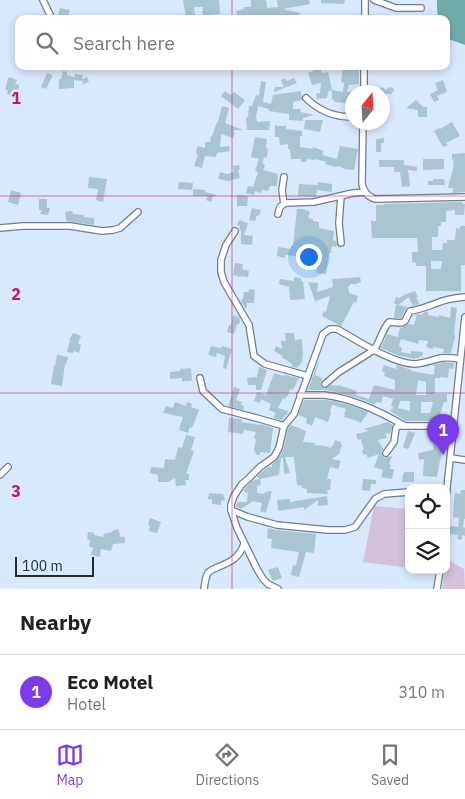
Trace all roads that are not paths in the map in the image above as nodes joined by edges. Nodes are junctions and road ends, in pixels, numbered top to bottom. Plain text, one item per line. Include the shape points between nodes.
1 (43, 0) edge
2 (374, 0) edge
3 (366, 1) edge
4 (421, 8) dead end
5 (50, 15) edge
6 (365, 15) edge
7 (364, 70) edge
8 (364, 85) edge
9 (306, 98) dead end
10 (345, 117) edge
11 (363, 130) edge
12 (284, 177) dead end
13 (365, 192) junction
14 (341, 196) junction
15 (465, 197) edge
16 (284, 204) junction
17 (138, 212) dead end
18 (278, 214) dead end
19 (0, 228) edge
20 (235, 232) dead end
21 (341, 243) dead end
22 (465, 297) edge
23 (465, 317) edge
24 (374, 350) junction
25 (460, 359) junction
26 (308, 376) junction
27 (200, 378) dead end
28 (325, 384) dead end
29 (300, 394) junction
30 (284, 426) junction
31 (405, 426) junction
32 (454, 426) junction
33 (386, 453) dead end
34 (450, 458) junction
35 (465, 460) edge
36 (8, 467) dead end
37 (0, 475) edge
38 (447, 484) edge
39 (405, 492) edge
40 (231, 510) junction
41 (244, 544) junction
42 (439, 574) edge
43 (204, 589) edge
44 (278, 589) edge
45 (437, 589) edge

1 - 5 street
2 - 4 street via 396,8
3 - 6 street
7 - 8 street
9 - 10 street via 324,112
11 - 13 street via 362,184
12 - 16 street
13 - 14 street
13 - 15 street via 375,199
14 - 16 street
14 - 21 street
16 - 18 street
17 - 19 street via 113,230 70,226
20 - 26 street via 226,245 221,272 248,325 254,356 265,364
22 - 24 street via 410,311 405,322 388,323
23 - 25 street
24 - 25 street via 409,364 440,358
24 - 26 street via 337,329 330,329 323,334
24 - 28 street
25 - 32 street
26 - 29 street
27 - 30 street via 203,392 222,409
29 - 30 street via 294,414
29 - 31 street via 325,395 358,404
30 - 40 street via 274,457 238,489
31 - 32 street
31 - 33 street via 396,428 394,442
32 - 34 street
34 - 35 street
34 - 38 street
36 - 37 street
39 - 40 street via 384,494 375,499 355,527 345,530 277,525
40 - 41 street
41 - 43 street via 236,558 208,573
41 - 44 street via 263,579
42 - 45 street

